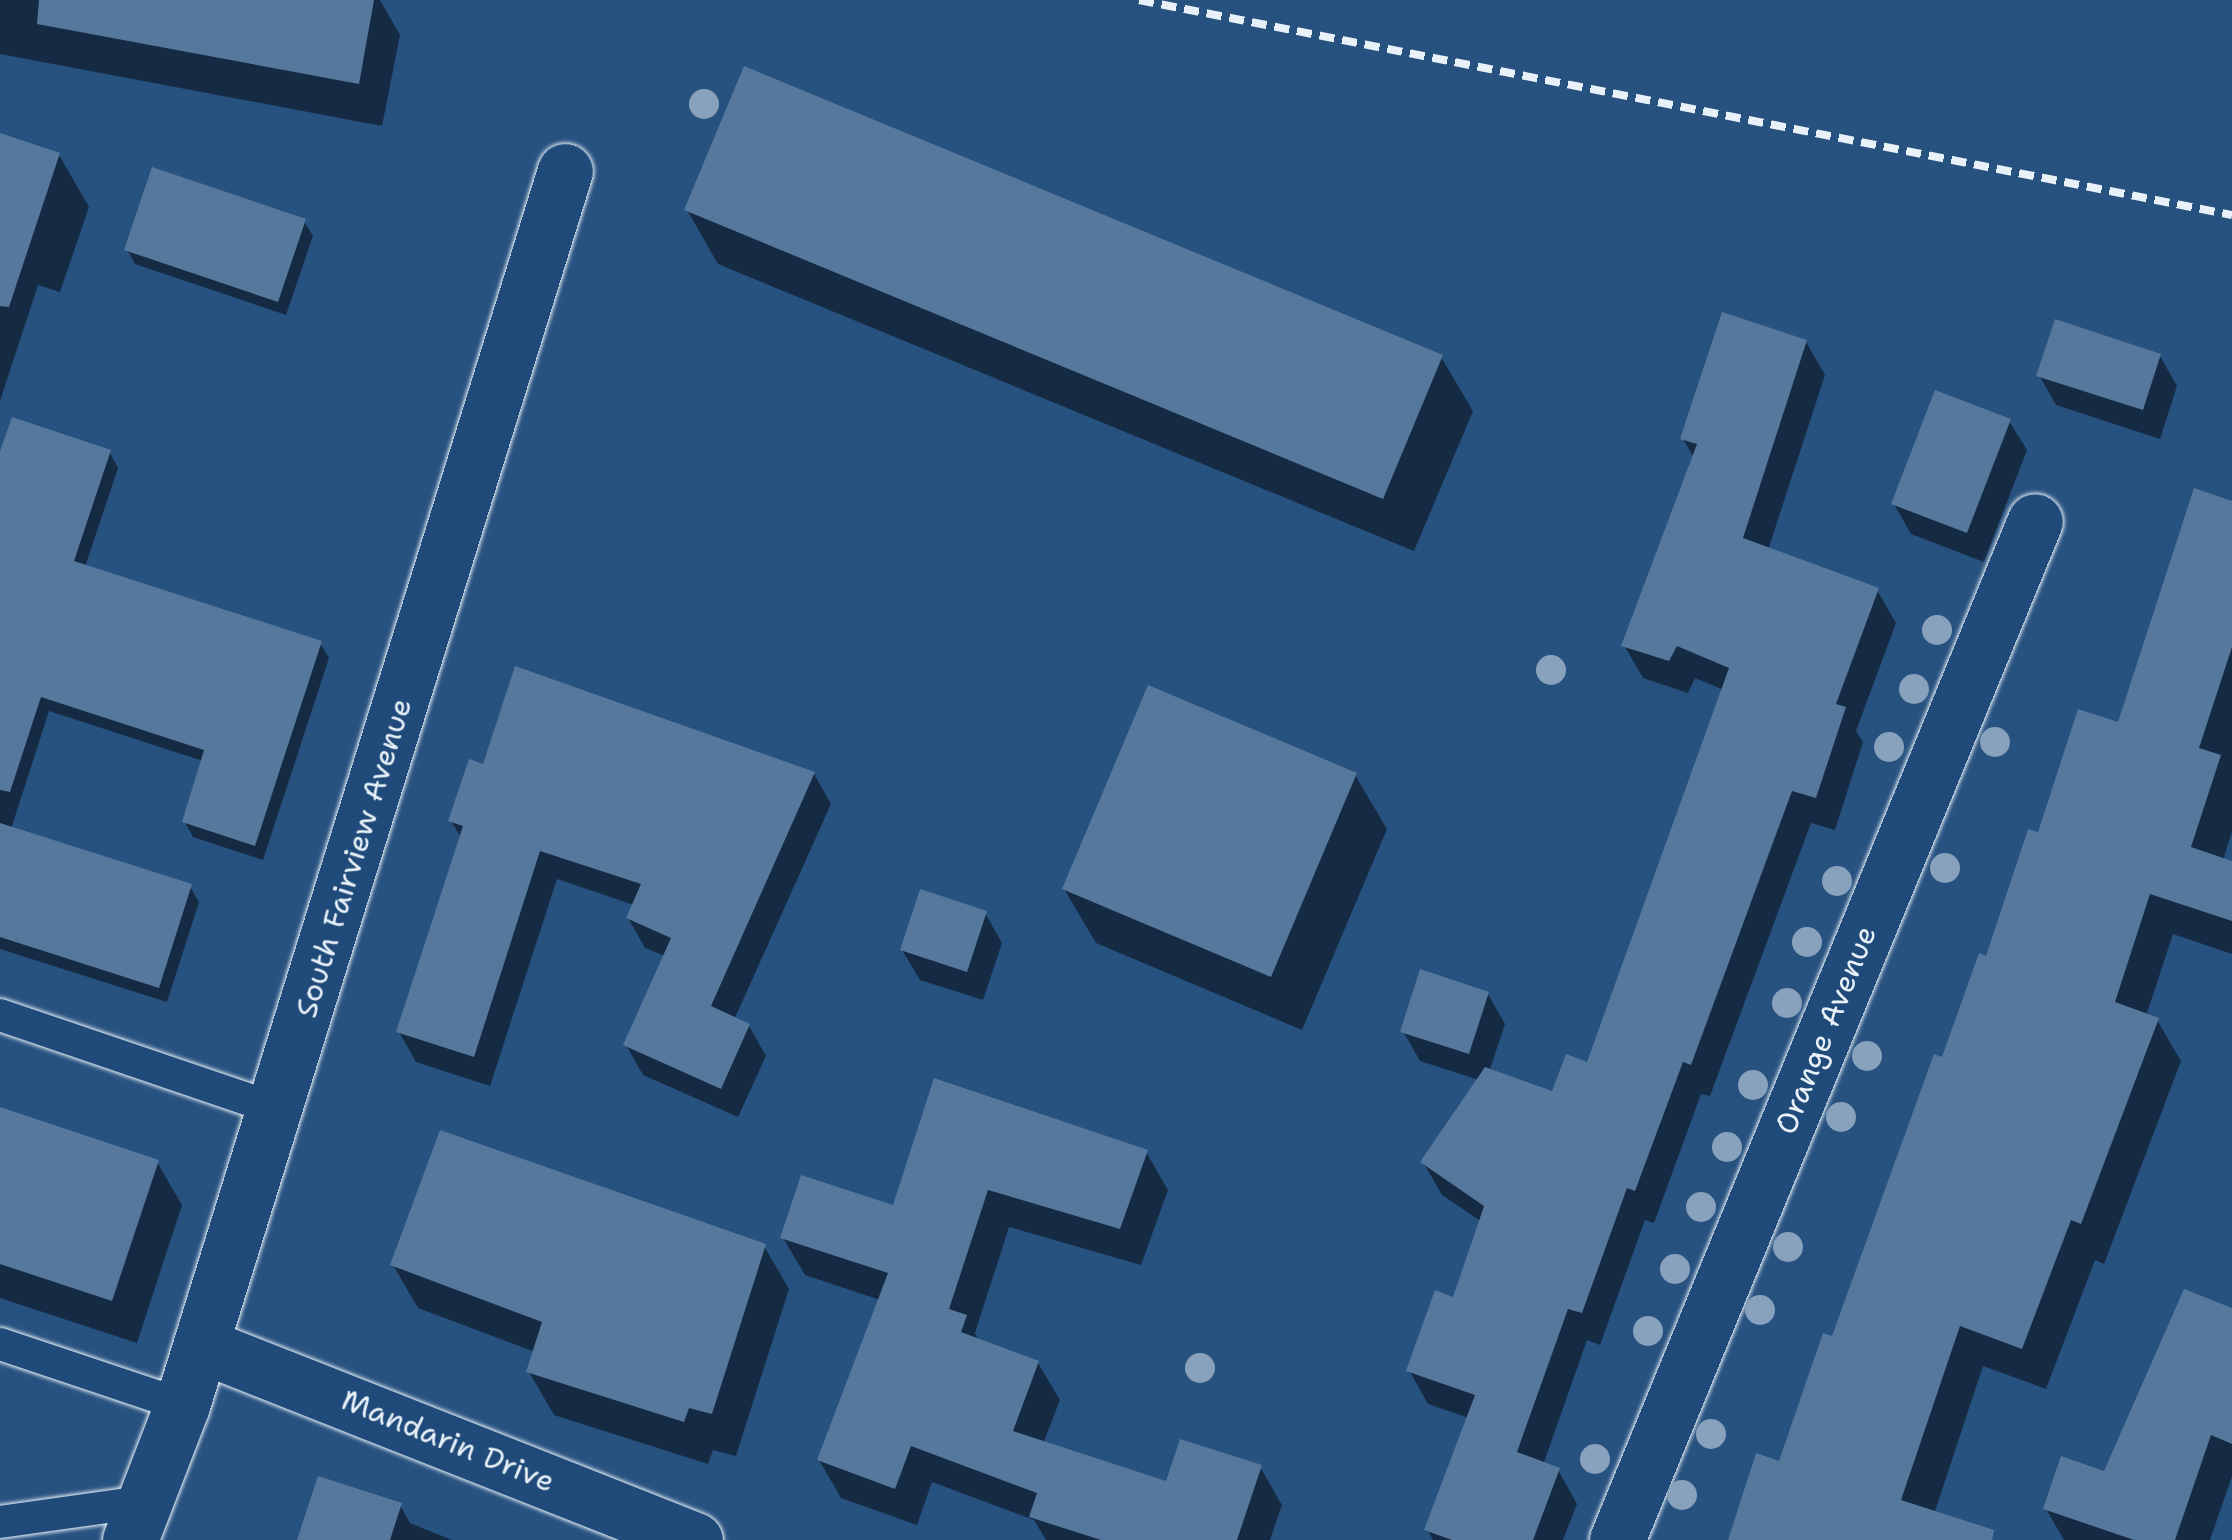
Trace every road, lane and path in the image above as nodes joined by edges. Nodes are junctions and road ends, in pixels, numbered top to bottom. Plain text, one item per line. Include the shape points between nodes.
1 (565, 171) dead end
2 (2035, 521) dead end
3 (0, 1015) edge
4 (276, 1110) junction
5 (0, 1344) edge
6 (201, 1345) junction
7 (182, 1405) junction
8 (136, 1521) edge
9 (0, 1522) edge
10 (695, 1540) edge
11 (1618, 1540) edge

1 - 4 street, South Fairview Avenue
2 - 11 street, Orange Avenue
3 - 4 lane
4 - 6 street, South Fairview Avenue
5 - 7 lane
6 - 7 street, South Fairview Avenue
6 - 10 street, Mandarin Drive
7 - 8 street, South Fairview Avenue
8 - 9 lane

